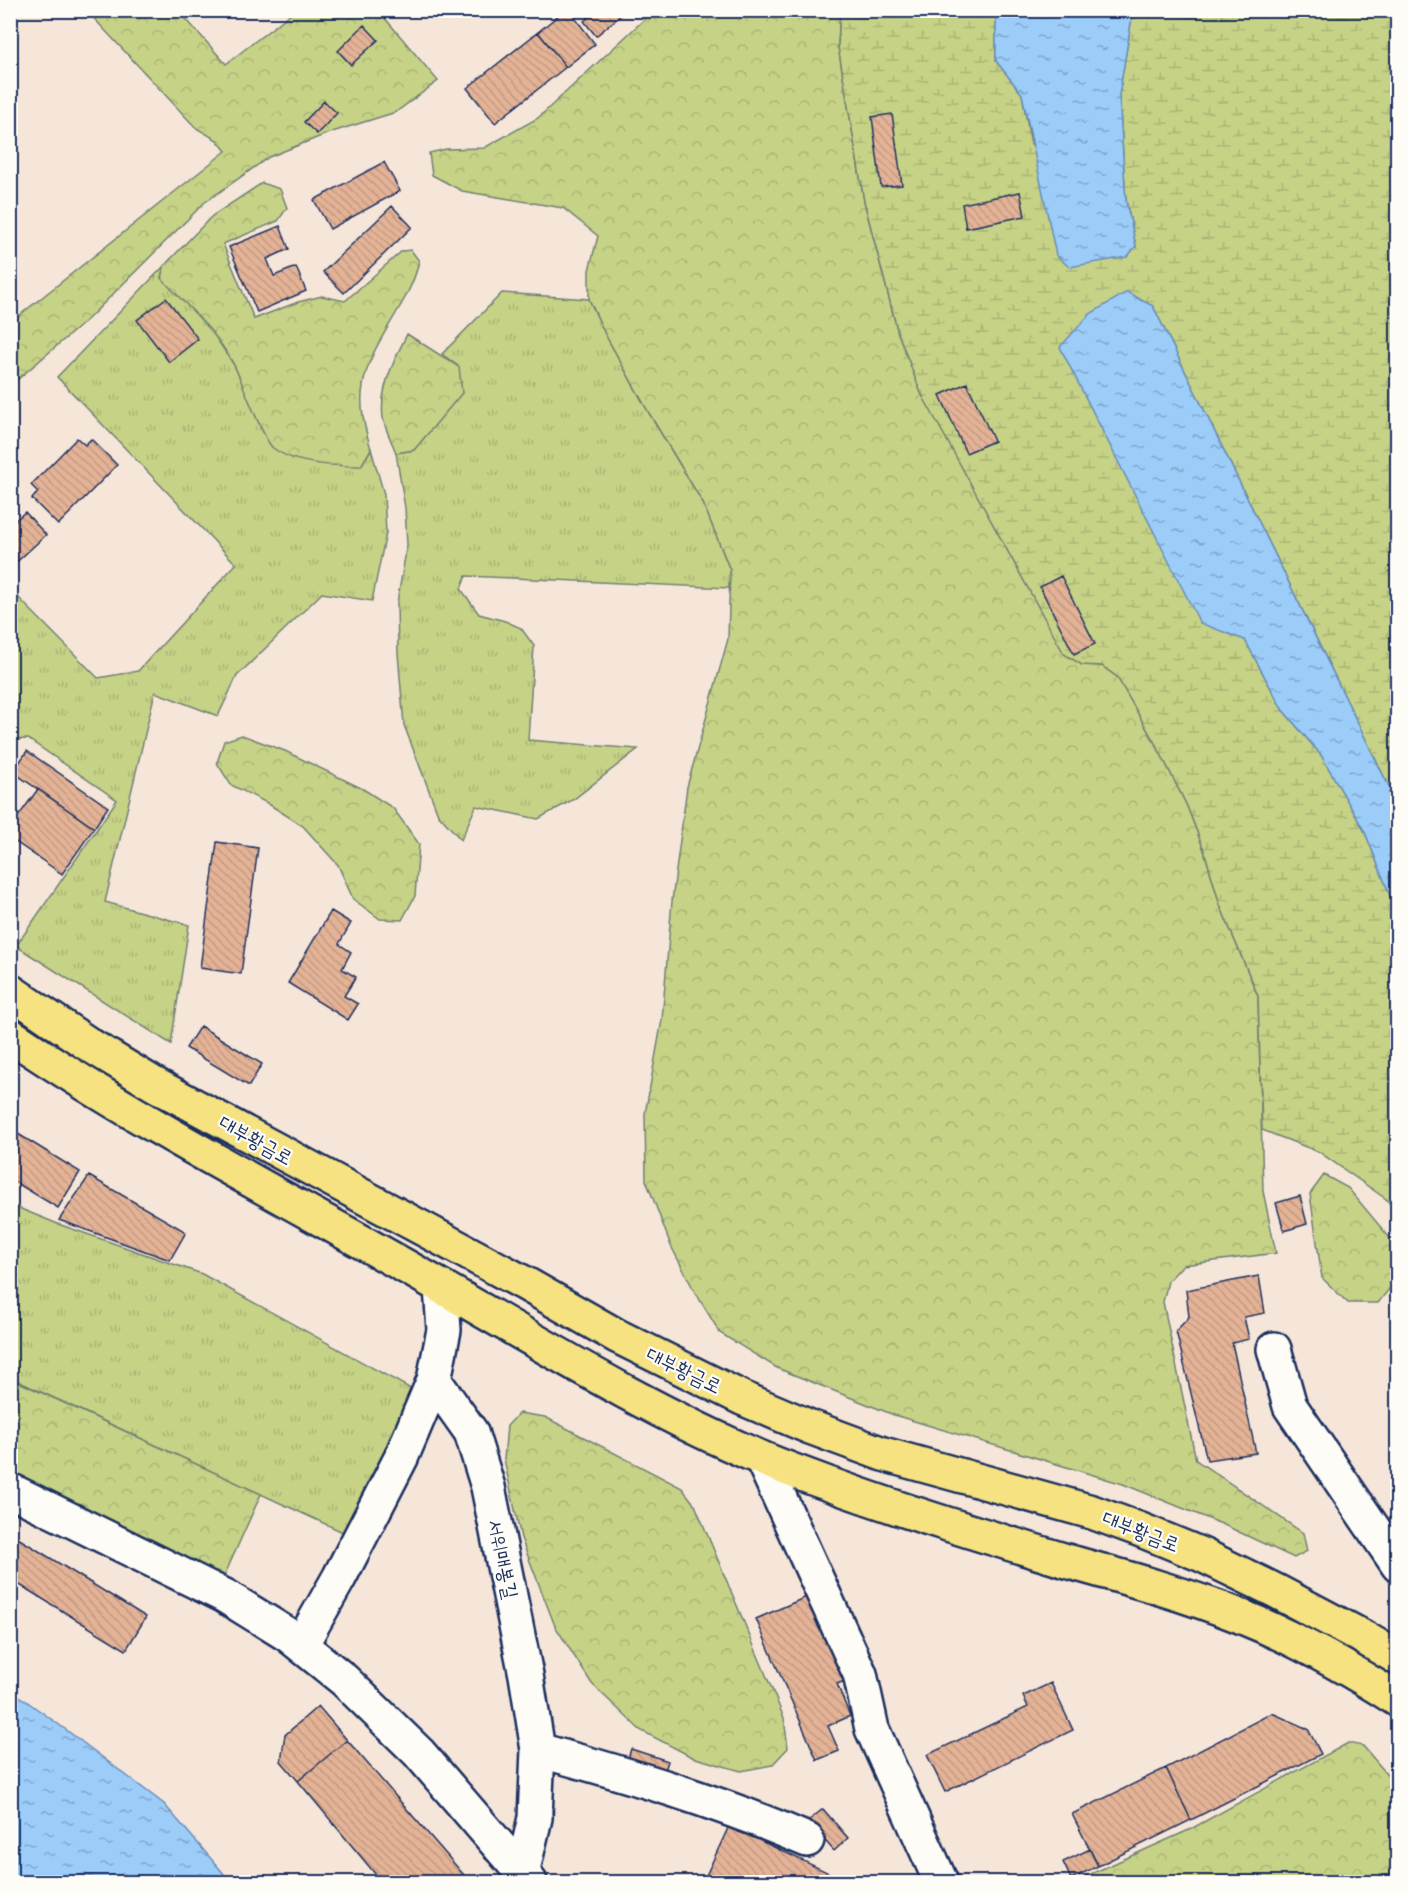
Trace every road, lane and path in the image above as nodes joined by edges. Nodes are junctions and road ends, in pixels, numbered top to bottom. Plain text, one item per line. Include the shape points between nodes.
1 (10, 991) edge
2 (10, 1035) edge
3 (441, 1287) junction
4 (1274, 1349) dead end
5 (434, 1380) junction
6 (762, 1459) junction
7 (10, 1490) edge
8 (1398, 1565) edge
9 (301, 1645) junction
10 (1398, 1658) edge
11 (1398, 1700) edge
12 (538, 1750) junction
13 (807, 1840) dead end
14 (526, 1878) edge
15 (941, 1882) edge

1 - 10 main road, 대부황금로 via 154,1084 674,1366 810,1427 883,1454 1092,1512 1141,1530 1276,1591
2 - 3 main road, 대부황금로 via 146,1120
3 - 5 lane via 444,1330
3 - 6 main road, 대부황금로 via 631,1395
4 - 8 lane via 1290,1406
5 - 9 lane via 401,1458
5 - 12 lane, 서위매봉길 via 471,1432 488,1488
6 - 11 main road, 대부황금로 via 983,1536 1183,1594 1292,1639
6 - 15 lane via 860,1674 872,1728
7 - 9 lane, 서위매봉길 via 225,1596
9 - 14 lane, 서위매봉길 via 344,1680 419,1753
12 - 13 lane via 684,1793
12 - 14 lane, 서위매봉길 via 535,1818

